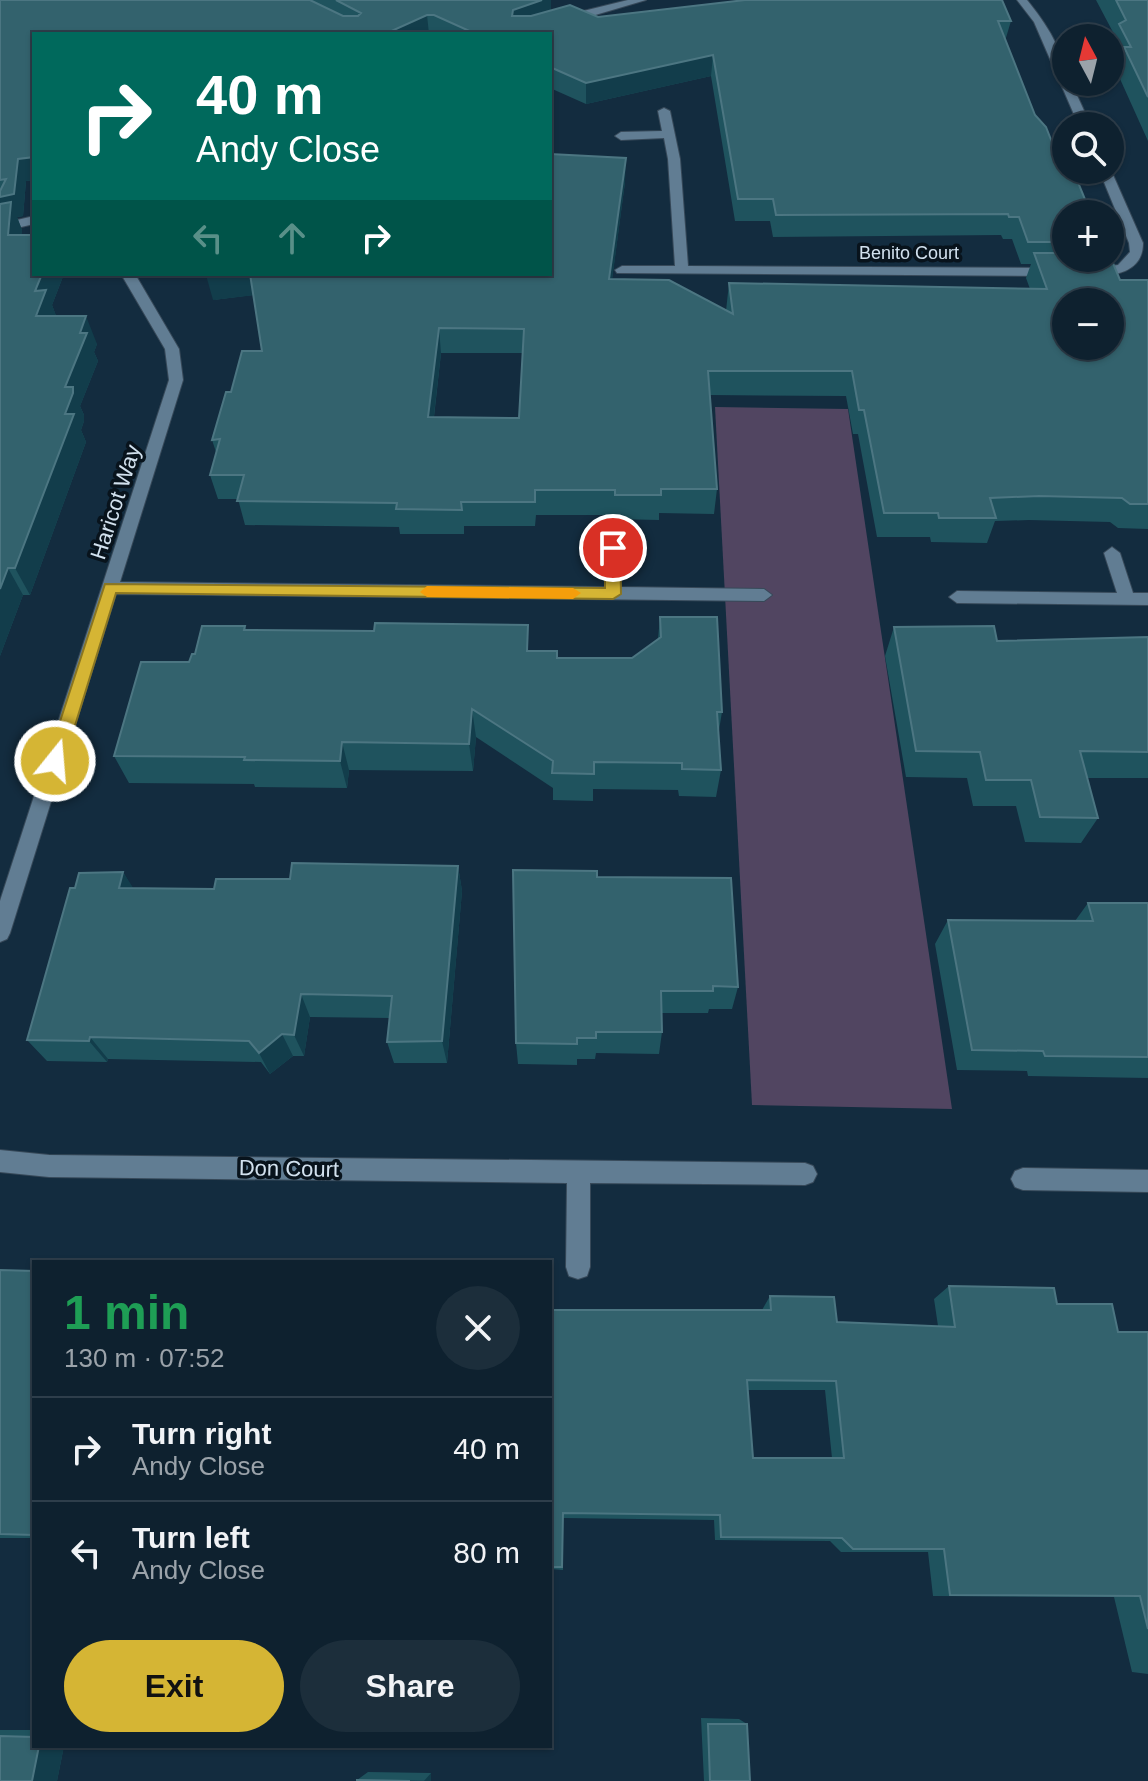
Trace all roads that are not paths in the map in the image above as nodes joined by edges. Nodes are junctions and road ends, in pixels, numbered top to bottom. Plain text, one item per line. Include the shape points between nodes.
1 (641, 0) edge
2 (1022, 0) edge
3 (1037, 0) edge
4 (1039, 21) junction
5 (526, 32) edge
6 (664, 111) dead end
7 (1079, 112) edge
8 (670, 134) junction
9 (621, 136) dead end
10 (1111, 184) edge
11 (32, 220) edge
12 (0, 228) edge
13 (32, 231) edge
14 (0, 236) edge
15 (1141, 264) edge
16 (622, 270) dead end
17 (682, 270) junction
18 (1052, 272) edge
19 (129, 276) edge
20 (613, 548) dead end
21 (1112, 553) dead end
22 (110, 588) junction
23 (613, 594) junction
24 (764, 595) dead end
25 (957, 597) dead end
26 (1127, 599) junction
27 (1148, 599) edge
28 (0, 933) edge
29 (0, 1161) edge
30 (579, 1171) junction
31 (805, 1174) dead end
32 (1023, 1179) dead end
33 (1148, 1181) edge
34 (578, 1267) dead end

1 - 5 street
2 - 4 street
3 - 4 street
4 - 7 street
6 - 8 street
8 - 9 street
8 - 17 street
10 - 15 street
11 - 12 street
13 - 14 street
16 - 17 street, Benito Court
17 - 18 street, Benito Court
19 - 22 street, Haricot Way via 172,349 176,380
20 - 23 street
21 - 26 street
22 - 23 street
22 - 28 street, Haricot Way
23 - 24 street
25 - 26 street
26 - 27 street
29 - 30 street, Don Court via 49,1166
30 - 31 street, Don Court
30 - 34 street
32 - 33 street

